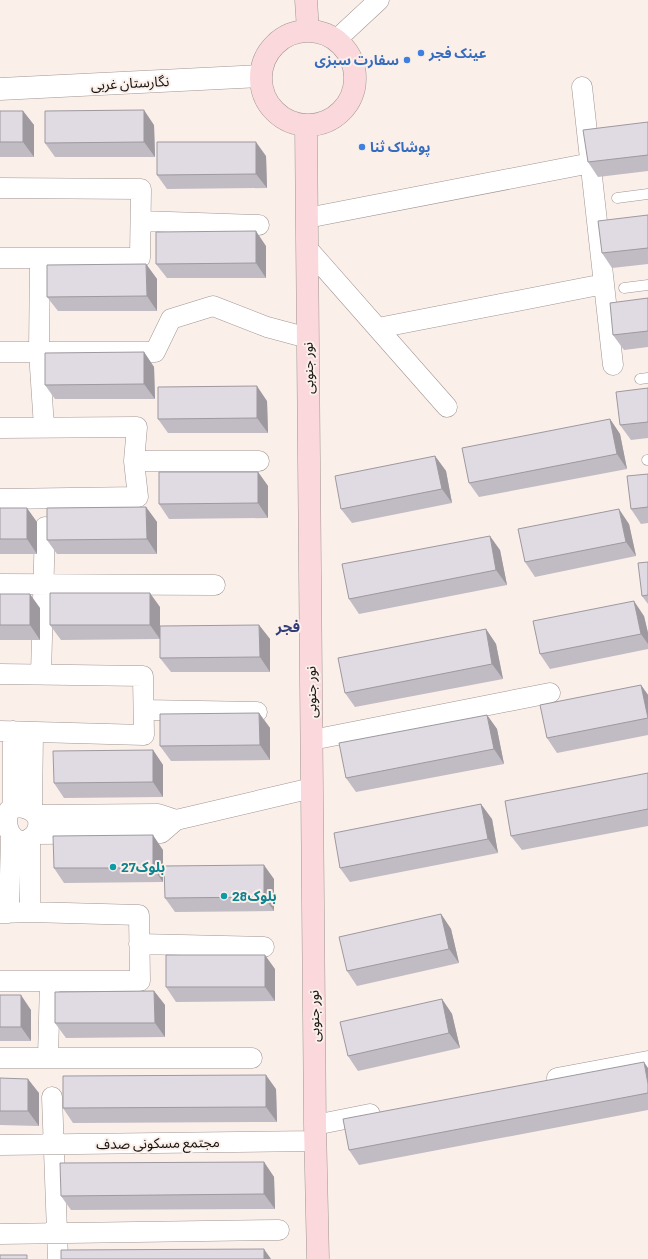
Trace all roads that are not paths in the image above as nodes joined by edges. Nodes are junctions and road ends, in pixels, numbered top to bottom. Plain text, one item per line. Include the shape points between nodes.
1 (306, 0) edge
2 (379, 0) edge
3 (308, 30) junction
4 (336, 40) junction
5 (260, 76) junction
6 (582, 87) dead end
7 (0, 89) edge
8 (306, 126) junction
9 (591, 163) junction
10 (0, 188) edge
11 (648, 194) edge
12 (618, 198) dead end
13 (307, 218) junction
14 (141, 221) junction
15 (259, 224) dead end
16 (307, 248) junction
17 (0, 258) edge
18 (40, 258) junction
19 (604, 284) junction
20 (648, 286) edge
21 (624, 288) dead end
22 (378, 328) junction
23 (308, 338) junction
24 (0, 352) edge
25 (39, 352) junction
26 (613, 365) dead end
27 (447, 407) dead end
28 (0, 428) edge
29 (44, 428) junction
30 (134, 461) junction
31 (259, 461) dead end
32 (0, 499) edge
33 (45, 527) edge
34 (0, 584) edge
35 (44, 585) junction
36 (215, 585) dead end
37 (0, 674) edge
38 (41, 674) junction
39 (550, 693) dead end
40 (144, 710) junction
41 (257, 712) edge
42 (6, 731) edge
43 (32, 732) junction
44 (312, 740) junction
45 (312, 788) junction
46 (17, 825) edge
47 (30, 912) junction
48 (5, 913) edge
49 (139, 944) junction
50 (264, 947) dead end
51 (0, 981) edge
52 (50, 981) junction
53 (0, 1058) edge
54 (48, 1058) junction
55 (252, 1058) dead end
56 (648, 1061) edge
57 (540, 1082) edge
58 (52, 1097) dead end
59 (385, 1112) edge
60 (315, 1133) junction
61 (54, 1144) junction
62 (0, 1145) edge
63 (279, 1230) dead end
64 (57, 1233) junction
65 (0, 1234) edge
66 (58, 1259) edge
67 (318, 1259) edge

1 - 3 main road
2 - 4 street
3 - 4 main road via 323,33
3 - 5 main road via 294,33 275,44 263,62
4 - 8 main road via 347,51 353,64 356,78 353,93 346,107 335,117 321,124
5 - 7 street, نگارستان غربی
5 - 8 main road via 262,91 268,105 291,123
6 - 9 street
8 - 13 main road, نور جنوبی
9 - 13 street
9 - 19 street
10 - 14 street via 141,189
11 - 12 lane
13 - 16 main road, نور جنوبی
14 - 15 street
14 - 18 street via 140,258
16 - 22 street
16 - 23 main road, نور جنوبی
17 - 18 street
18 - 25 street
19 - 22 street
19 - 26 street
20 - 21 lane
22 - 27 street
23 - 25 street via 267,327 212,306 171,319 155,352
23 - 44 main road, نور جنوبی
24 - 25 street
25 - 29 street
28 - 29 street
29 - 30 street via 137,427
30 - 31 street
30 - 32 street via 138,497
33 - 35 street
34 - 35 street
35 - 36 street
35 - 38 street
37 - 38 street
38 - 40 street via 143,676
39 - 44 street
40 - 41 street
40 - 43 street via 144,735
42 - 43 street
42 - 46 street
43 - 46 street
44 - 45 main road, نور جنوبی
45 - 46 street via 176,820 158,814
45 - 60 main road, نور جنوبی
46 - 47 street
46 - 48 street
47 - 48 street
47 - 49 street via 139,915
49 - 50 street
49 - 52 street via 140,981
51 - 52 street
52 - 54 street
53 - 54 street
54 - 55 street
56 - 57 street
58 - 61 street
59 - 60 street, مجتمع مسکونی صدف
60 - 61 street, مجتمع مسکونی صدف
60 - 67 main road, نور جنوبی
61 - 62 street, مجتمع مسکونی صدف
61 - 64 street
63 - 64 street
64 - 65 street
64 - 66 street

